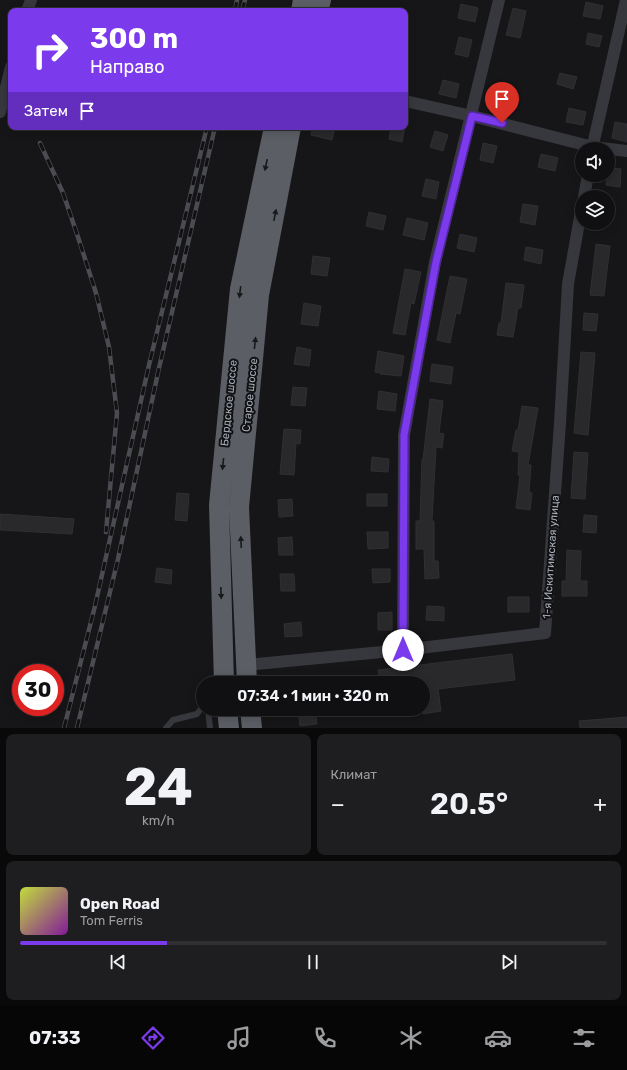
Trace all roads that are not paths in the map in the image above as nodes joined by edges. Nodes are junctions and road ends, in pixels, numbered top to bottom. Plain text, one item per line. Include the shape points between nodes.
1 (499, 0) edge
2 (626, 0) edge
3 (8, 79) edge
4 (408, 102) edge
5 (0, 112) edge
6 (472, 116) junction
7 (273, 130) edge
8 (290, 130) edge
9 (594, 142) edge
10 (575, 143) edge
11 (615, 150) edge
12 (627, 151) edge
13 (578, 230) edge
14 (403, 650) junction
15 (247, 674) edge
16 (224, 676) edge
17 (196, 714) edge
18 (209, 716) edge
19 (228, 716) edge
20 (251, 716) edge
21 (166, 728) edge
22 (210, 728) edge
23 (229, 728) edge
24 (252, 728) edge

1 - 6 street
2 - 9 street
3 - 5 street
4 - 6 street
6 - 10 street
6 - 14 street via 436,262 404,435
7 -> 16 highway, Бердское шоссе via 240,289 219,505
15 -> 8 highway, Старое шоссе via 239,508 259,295
11 - 12 street
13 - 14 street, 1-я Искитимская улица via 568,284 545,633
14 - 15 street, 1-я Искитимская улица
17 - 21 lane via 173,720
18 - 22 lane
19 - 23 highway
20 - 24 highway

